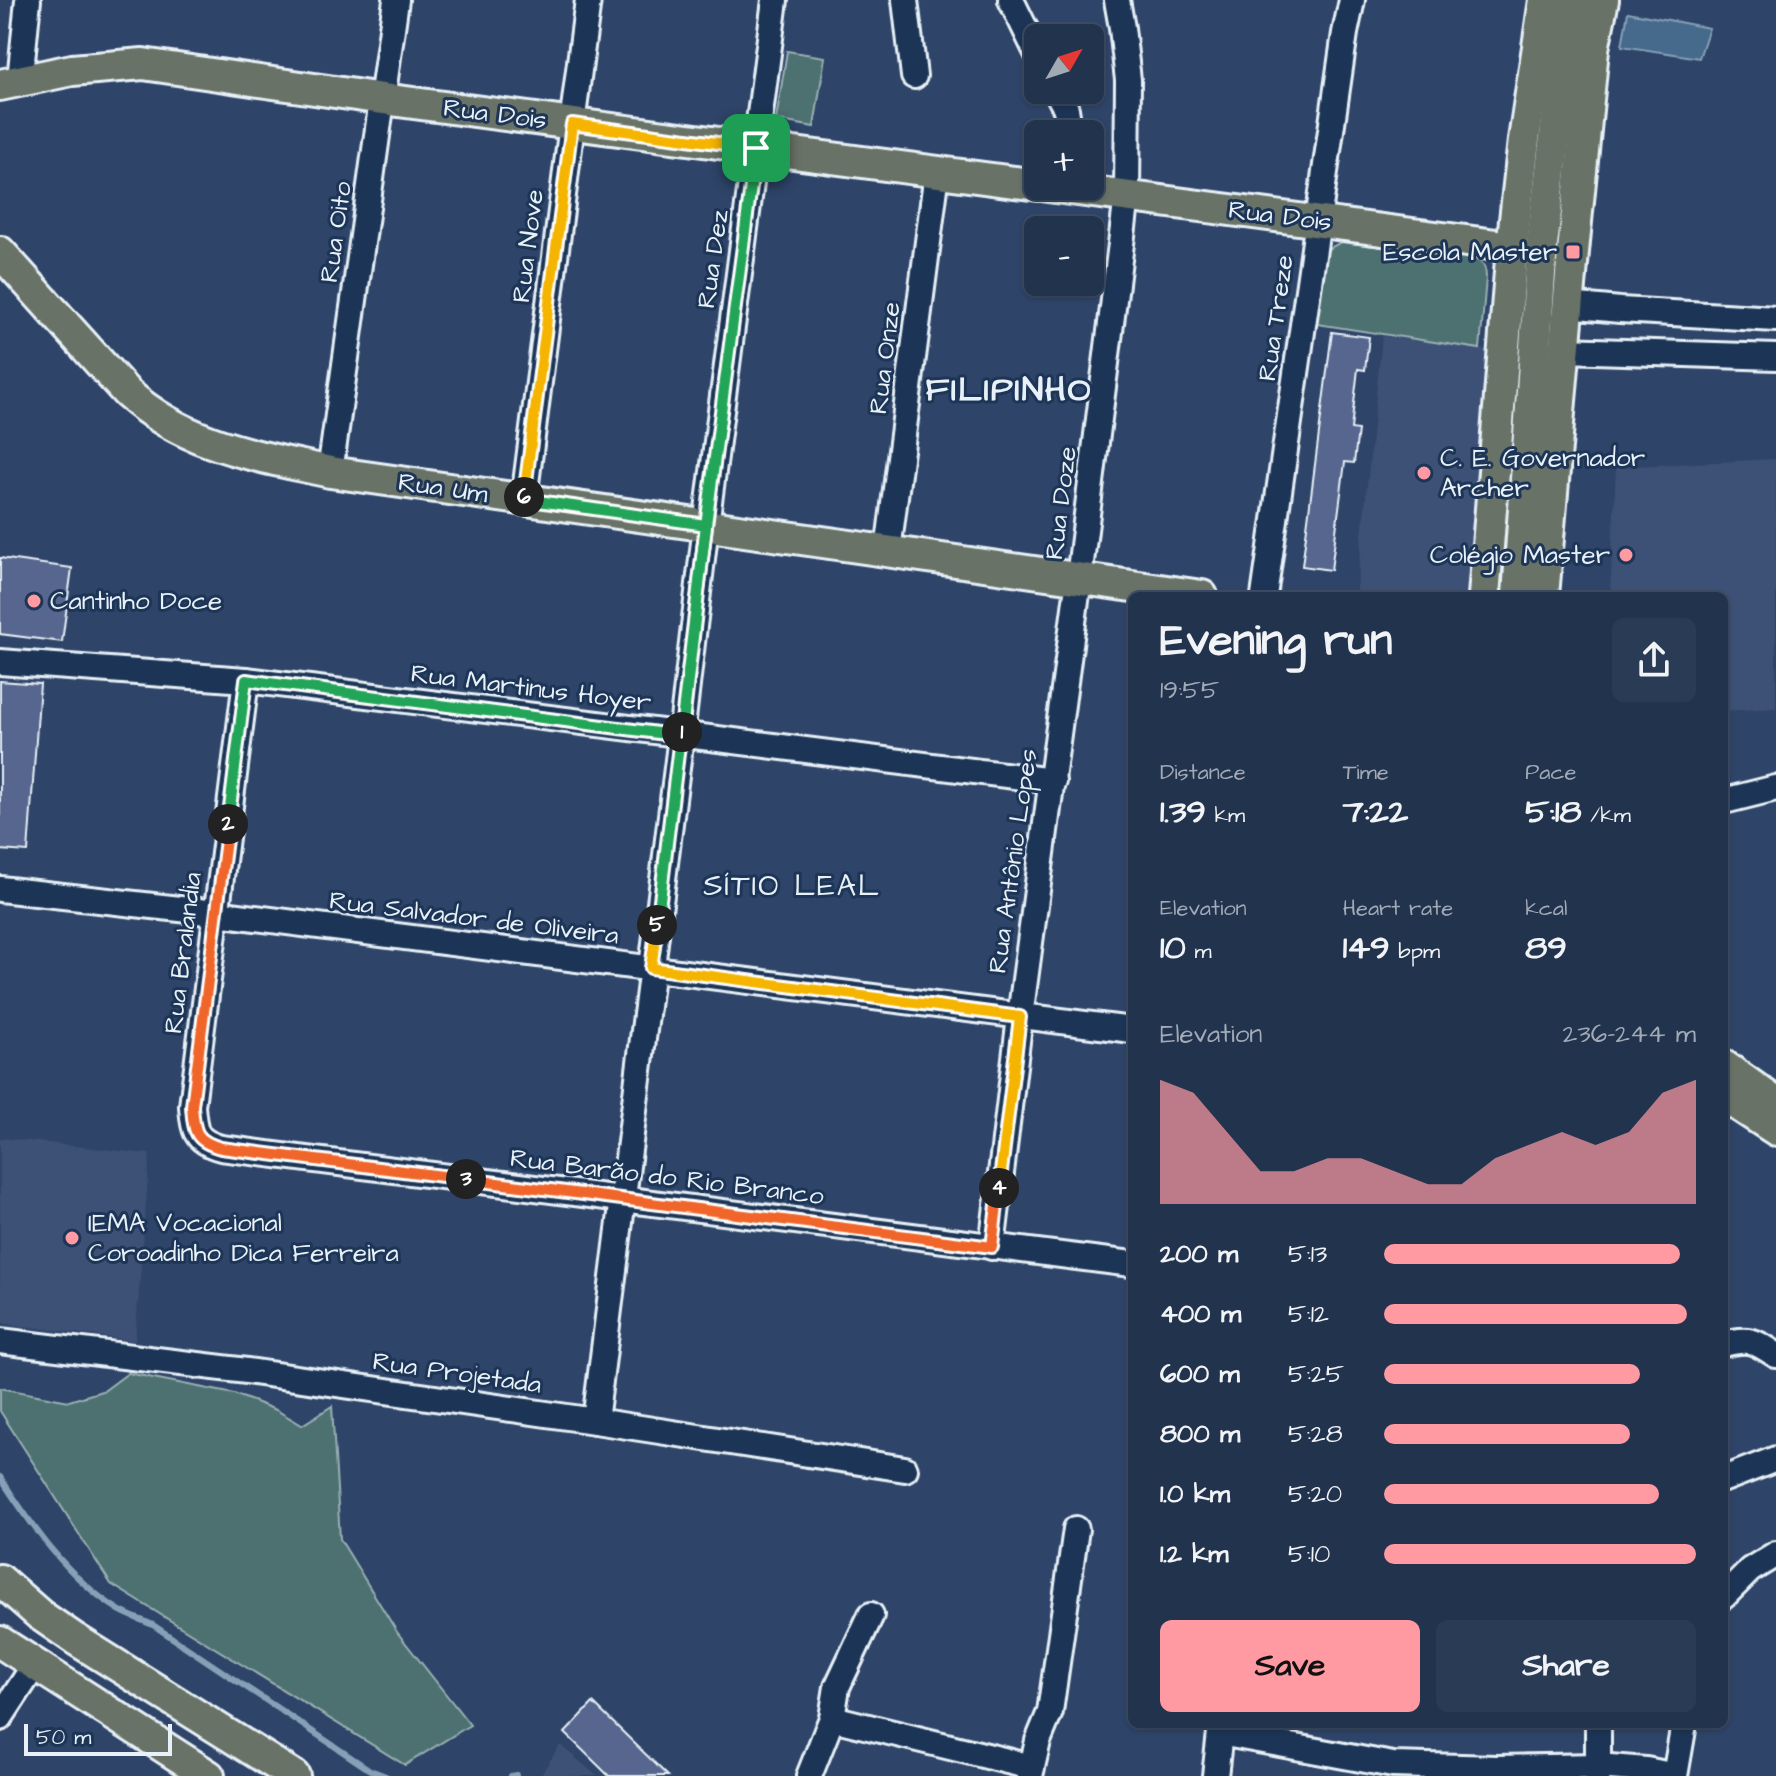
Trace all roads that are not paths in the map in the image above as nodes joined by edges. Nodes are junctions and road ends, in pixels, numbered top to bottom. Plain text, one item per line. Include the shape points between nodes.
1 (28, 0) edge
2 (396, 0) edge
3 (588, 0) edge
4 (775, 0) edge
5 (905, 0) edge
6 (1011, 0) edge
7 (1117, 0) edge
8 (1352, 0) edge
9 (1545, 0) edge
10 (1574, 0) edge
11 (1603, 0) edge
12 (1024, 26) edge
13 (914, 76) dead end
14 (10, 83) edge
15 (383, 99) junction
16 (572, 124) junction
17 (756, 148) junction
18 (937, 172) junction
19 (1024, 182) edge
20 (1104, 193) edge
21 (1127, 196) junction
22 (1318, 221) junction
23 (1512, 247) junction
24 (0, 252) edge
25 (1568, 305) junction
26 (1776, 319) edge
27 (1564, 350) junction
28 (1776, 357) edge
29 (330, 472) junction
30 (524, 499) junction
31 (706, 525) junction
32 (888, 551) junction
33 (1079, 578) junction
34 (1175, 592) edge
35 (1265, 592) edge
36 (1484, 592) edge
37 (1518, 592) edge
38 (1543, 592) edge
39 (0, 662) edge
40 (246, 680) junction
41 (681, 736) junction
42 (1053, 781) junction
43 (1776, 788) edge
44 (1728, 800) edge
45 (0, 889) edge
46 (216, 913) junction
47 (651, 968) junction
48 (1020, 1017) junction
49 (1128, 1030) edge
50 (1728, 1069) edge
51 (1728, 1099) edge
52 (1776, 1103) edge
53 (1776, 1130) edge
54 (199, 1137) joint
55 (624, 1199) junction
56 (992, 1247) junction
57 (1128, 1264) edge
58 (0, 1341) edge
59 (1728, 1343) edge
60 (1776, 1355) edge
61 (595, 1421) junction
62 (1776, 1459) edge
63 (905, 1469) dead end
64 (1728, 1477) edge
65 (1076, 1529) dead end
66 (1776, 1554) edge
67 (0, 1580) edge
68 (1728, 1592) edge
69 (871, 1615) dead end
70 (0, 1642) edge
71 (34, 1666) junction
72 (0, 1718) edge
73 (832, 1718) junction
74 (1220, 1728) edge
75 (1598, 1728) edge
76 (1683, 1728) edge
77 (1031, 1771) edge
78 (1598, 1771) edge
79 (209, 1776) edge
80 (294, 1776) edge
81 (809, 1776) edge
82 (1215, 1776) edge
83 (1675, 1776) edge

1 - 14 street
2 - 15 street, Rua Oito
3 - 16 street, Rua Nove
4 - 17 street, Rua Dez
5 - 13 street
6 - 12 street
7 - 21 street, Rua Doze via 1128,80
8 - 22 street, Rua Treze
9 - 23 main road
10 - 37 main road via 1542,245
11 - 25 main road via 1593,49
14 - 15 main road, Rua Dois via 72,70 143,64
15 - 16 main road, Rua Dois
15 - 29 street, Rua Oito
16 - 17 main road, Rua Dois
16 - 30 street, Rua Nove
17 - 18 main road, Rua Dois
17 - 31 street, Rua Dez
18 - 19 main road, Rua Dois
18 - 32 street, Rua Onze
20 - 21 main road, Rua Dois
21 - 22 main road, Rua Dois
21 - 33 street, Rua Doze
22 - 23 main road, Rua Dois
22 - 35 street, Rua Treze
23 - 36 main road
24 - 29 main road, Rua Um via 148,412 196,438
25 - 26 street
25 - 27 main road
27 - 28 street
27 - 38 main road
29 - 30 main road, Rua Um
30 - 31 main road, Rua Um
31 - 32 main road, Rua Um
31 - 41 street, Rua Dez
32 - 33 main road, Rua Um
33 - 34 main road, Rua Um
33 - 42 street, Rua Antônio Lopes
39 - 40 street, Rua Martinus Hoyer
40 - 41 street, Rua Martinus Hoyer
40 - 46 street, Rua Bralandia
41 - 42 street, Rua Martinus Hoyer
41 - 47 street, Rua Dez
42 - 48 street, Rua Antônio Lopes
43 - 44 street
45 - 46 street, Rua Salvador de Oliveira
46 - 47 street, Rua Salvador de Oliveira
46 - 54 street, Rua Bralandia via 192,1106
47 - 48 street, Rua Salvador de Oliveira
47 - 55 street, Rua Dez
48 - 49 street, Rua Salvador de Oliveira
48 - 56 street, Rua Antônio Lopes
50 - 52 main road
51 - 53 main road
54 - 55 street, Rua Barão do Rio Branco via 221,1148
55 - 56 street, Rua Barão do Rio Branco
55 - 61 street, Rua Dez
56 - 57 street, Rua Barão do Rio Branco
58 - 61 street, Rua Projetada
59 - 60 street via 1754,1340
61 - 63 street, Rua Projetada
62 - 64 street
65 - 77 street via 1050,1712
66 - 68 street
67 - 80 main road via 75,1639
69 - 73 street via 837,1687
70 - 71 main road
71 - 72 street
71 - 79 main road
73 - 77 street
73 - 81 street
74 - 78 street via 1393,1765
74 - 82 street
75 - 78 street
76 - 83 street
78 - 83 street via 1646,1770

